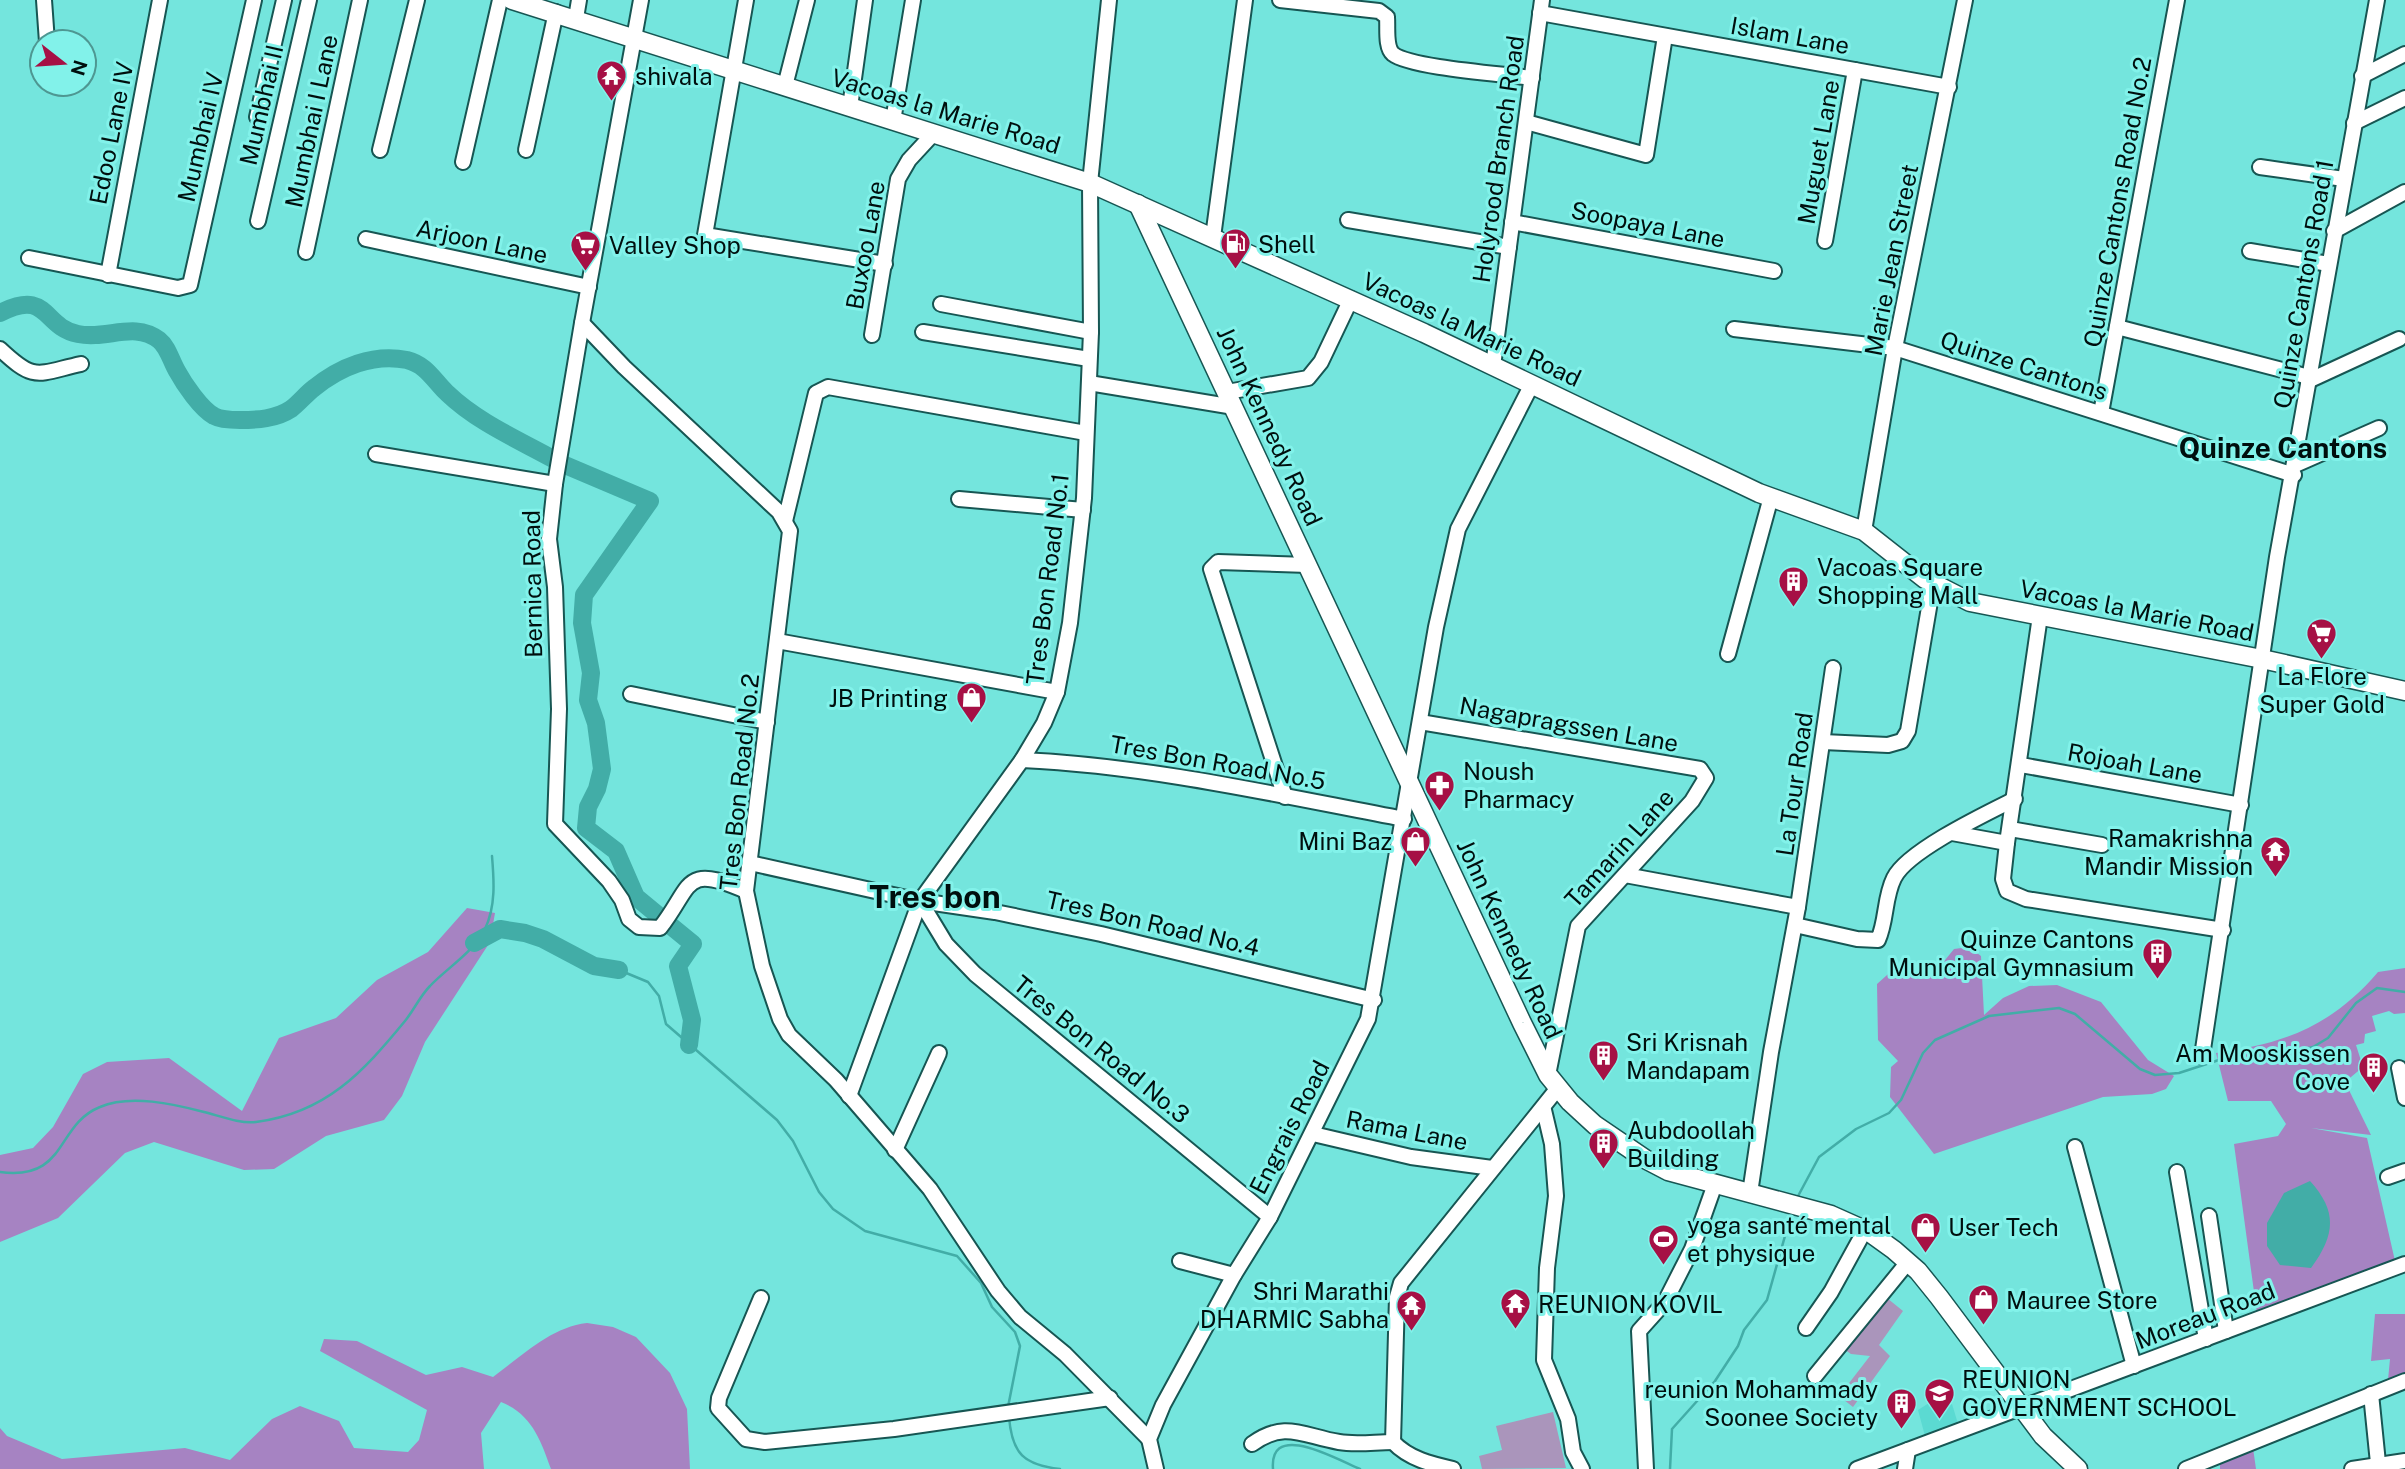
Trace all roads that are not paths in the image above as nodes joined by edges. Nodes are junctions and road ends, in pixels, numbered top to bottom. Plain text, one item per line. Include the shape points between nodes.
1 (44, 0) edge
2 (160, 0) edge
3 (254, 0) edge
4 (284, 0) edge
5 (309, 0) edge
6 (360, 0) edge
7 (417, 0) edge
8 (500, 0) edge
9 (641, 0) edge
10 (746, 0) edge
11 (807, 0) edge
12 (865, 0) edge
13 (912, 0) edge
14 (1109, 0) edge
15 (1245, 0) edge
16 (1280, 0) edge
17 (1965, 0) edge
18 (2177, 0) edge
19 (2376, 0) edge
20 (521, 1) edge
21 (1541, 7) edge
22 (577, 9) edge
23 (556, 12) junction
24 (46, 28) edge
25 (1665, 36) junction
26 (634, 38) junction
27 (2405, 54) edge
28 (734, 70) junction
29 (1855, 70) junction
30 (2362, 76) junction
31 (1532, 78) junction
32 (785, 86) junction
33 (1949, 87) junction
34 (2405, 98) edge
35 (850, 107) junction
36 (257, 117) dead end
37 (893, 121) junction
38 (1526, 122) junction
39 (2354, 124) junction
40 (934, 133) junction
41 (526, 149) dead end
42 (380, 150) dead end
43 (463, 162) dead end
44 (2260, 167) dead end
45 (2344, 180) junction
46 (1090, 183) junction
47 (2405, 192) edge
48 (1138, 204) junction
49 (1348, 220) dead end
50 (258, 221) dead end
51 (1513, 222) junction
52 (2334, 231) junction
53 (1213, 237) junction
54 (366, 239) dead end
55 (1825, 241) dead end
56 (1509, 247) junction
57 (2250, 251) dead end
58 (306, 252) dead end
59 (29, 258) dead end
60 (885, 264) junction
61 (2329, 264) junction
62 (1774, 271) dead end
63 (108, 275) junction
64 (589, 287) junction
65 (1351, 299) junction
66 (941, 304) dead end
67 (582, 323) junction
68 (2117, 327) junction
69 (1734, 329) dead end
70 (923, 332) dead end
71 (1091, 332) junction
72 (872, 335) dead end
73 (2399, 339) dead end
74 (1895, 348) junction
75 (0, 349) edge
76 (1089, 359) junction
77 (81, 364) dead end
78 (1493, 366) junction
79 (2309, 379) junction
80 (1089, 383) junction
81 (1532, 384) junction
82 (1231, 399) junction
83 (2101, 413) junction
84 (2379, 428) dead end
85 (1086, 433) junction
86 (376, 454) dead end
87 (2294, 470) junction
88 (555, 484) junction
89 (1772, 497) junction
90 (959, 499) dead end
91 (1083, 510) junction
92 (785, 521) junction
93 (1864, 531) junction
94 (1308, 565) junction
95 (1933, 584) junction
96 (2040, 617) junction
97 (777, 641) junction
98 (1728, 654) dead end
99 (2262, 659) junction
100 (1833, 668) dead end
101 (2405, 691) edge
102 (1057, 692) junction
103 (631, 694) dead end
104 (767, 722) junction
105 (1420, 722) junction
106 (1823, 742) junction
107 (1022, 760) junction
108 (2021, 765) junction
109 (1706, 779) joint
110 (1409, 782) junction
111 (1285, 797) junction
112 (2015, 799) junction
113 (2241, 805) junction
114 (1404, 819) junction
115 (1952, 834) junction
116 (2009, 836) junction
117 (2102, 845) dead end
118 (750, 863) junction
119 (1625, 875) junction
120 (746, 891) junction
121 (920, 901) junction
122 (1798, 907) junction
123 (1795, 925) junction
124 (2223, 930) junction
125 (1374, 1000) junction
126 (939, 1053) dead end
127 (2202, 1055) dead end
128 (2399, 1068) dead end
129 (1553, 1082) junction
130 (849, 1096) junction
131 (2405, 1098) edge
132 (1544, 1110) junction
133 (1313, 1134) junction
134 (2075, 1147) dead end
135 (895, 1150) junction
136 (1492, 1168) junction
137 (2405, 1171) edge
138 (2177, 1172) dead end
139 (2388, 1177) dead end
140 (1716, 1184) junction
141 (1750, 1193) junction
142 (2209, 1216) dead end
143 (1270, 1217) junction
144 (1866, 1230) junction
145 (1180, 1261) dead end
146 (1908, 1262) junction
147 (2405, 1264) edge
148 (1234, 1275) junction
149 (761, 1298) dead end
150 (1806, 1328) dead end
151 (2226, 1331) junction
152 (2206, 1339) junction
153 (2134, 1366) junction
154 (1815, 1376) dead end
155 (2405, 1381) edge
156 (2371, 1394) junction
157 (1110, 1398) junction
158 (2022, 1409) junction
159 (1149, 1439) junction
160 (1393, 1442) junction
161 (1252, 1444) dead end
162 (1908, 1450) junction
163 (2405, 1461) edge
164 (2378, 1463) junction
165 (1156, 1469) edge
166 (1453, 1469) edge
167 (1581, 1469) edge
168 (1646, 1469) edge
169 (1857, 1469) edge
170 (1905, 1469) edge
171 (2078, 1469) edge
172 (2186, 1469) edge
173 (2352, 1469) edge

1 - 24 street
2 - 63 street, Edoo Lane IV
3 - 63 street, Mumbhai IV via 188,286
4 - 36 street
5 - 50 street, Mumbhai II
6 - 58 street, Mumbhai I Lane
7 - 42 street
8 - 43 street
9 - 26 street, Bernica Road
10 - 28 street
11 - 32 street
12 - 35 street
13 - 37 street
14 - 46 street, Tres Bon Road No.1
15 - 53 street
16 - 31 street via 1380,11 1387,18 1388,46 1394,54 1413,62
17 - 33 street, Marie Jean Street
18 - 68 street, Quinze Cantons Road No.2
19 - 30 street, Quinze Cantons Road 1
20 - 23 main road, Vacoas la Marie Road
21 - 25 street, Islam Lane
21 - 31 street, Holyrood Branch Road
22 - 23 main road, Vacoas la Marie Road
22 - 26 main road, Vacoas la Marie Road
23 - 41 street
25 - 29 street, Islam Lane
25 - 38 street via 1646,155
26 - 28 main road, Vacoas la Marie Road
26 - 64 street, Bernica Road
27 - 30 street
28 - 32 main road, Vacoas la Marie Road
28 - 60 street via 705,235
29 - 33 street, Islam Lane
29 - 55 street, Muguet Lane
30 - 39 street, Quinze Cantons Road 1
31 - 38 street, Holyrood Branch Road
32 - 35 main road, Vacoas la Marie Road
33 - 74 street, Marie Jean Street
34 - 39 street
35 - 37 main road, Vacoas la Marie Road
37 - 40 main road, Vacoas la Marie Road
38 - 51 street, Holyrood Branch Road
39 - 45 street, Quinze Cantons Road 1
40 - 46 main road, Vacoas la Marie Road
40 - 60 street, Buxoo Lane via 898,179
44 - 45 street
45 - 52 street, Quinze Cantons Road 1
46 - 48 main road, Vacoas la Marie Road
46 - 71 street, Tres Bon Road No.1
47 - 52 street
48 - 53 main road, Vacoas la Marie Road
48 - 82 main road, John Kennedy Road
49 - 56 street
51 - 56 street, Holyrood Branch Road
51 - 62 street, Soopaya Lane
52 - 61 street, Quinze Cantons Road 1
53 - 65 main road, Vacoas la Marie Road
54 - 64 street, Arjoon Lane
56 - 78 street, Holyrood Branch Road
57 - 61 street
59 - 63 street
60 - 72 street, Buxoo Lane
61 - 79 street, Quinze Cantons Road 1
64 - 67 street, Bernica Road
65 - 78 main road, Vacoas la Marie Road
65 - 82 street via 1321,362 1308,378
66 - 71 street
67 - 88 street, Bernica Road
67 - 92 street
68 - 79 street
68 - 83 street, Quinze Cantons Road No.2
69 - 74 street, Quinze Cantons
70 - 76 street
71 - 76 street, Tres Bon Road No.1
73 - 79 street
74 - 83 street, Quinze Cantons
74 - 93 street, Marie Jean Street
75 - 77 street via 26,372 44,373
76 - 80 street, Tres Bon Road No.1
78 - 81 main road, Vacoas la Marie Road
79 - 87 street, Quinze Cantons Road 1
80 - 82 street
80 - 85 street, Tres Bon Road No.1
81 - 89 main road, Vacoas la Marie Road
81 - 105 street, Engrais Road via 1458,529
82 - 94 main road, John Kennedy Road
83 - 87 street, Quinze Cantons
84 - 87 street
85 - 91 street, Tres Bon Road No.1
85 - 92 street, Tres Bon Road No.2 via 820,388
86 - 88 street
87 - 99 street, Quinze Cantons Road 1
88 - 120 street, Bernica Road via 549,539 559,709 555,824 609,881 629,919 639,927 660,928 684,888 696,879 724,882
89 - 93 main road, Vacoas la Marie Road
89 - 98 street
90 - 91 street
91 - 102 street, Tres Bon Road No.1
92 - 97 street, Tres Bon Road No.2 via 790,531
93 - 95 main road, Vacoas la Marie Road
94 - 110 main road, John Kennedy Road
94 - 111 street via 1218,562 1211,569
95 - 96 main road, Vacoas la Marie Road via 1970,602
95 - 106 street via 1908,731 1902,741 1888,745
96 - 99 main road, Vacoas la Marie Road
96 - 108 street
97 - 102 street
97 - 104 street, Tres Bon Road No.2
99 - 101 main road, Vacoas la Marie Road
99 - 113 street, Quinze Cantons Road 1
100 - 106 street, La Tour Road
102 - 107 street, Tres Bon Road No.1
103 - 104 street
104 - 118 street, Tres Bon Road No.2
105 - 109 street, Nagapragssen Lane via 1700,769
105 - 110 street, Engrais Road
106 - 122 street, La Tour Road
107 - 111 street, Tres Bon Road No.5 via 1152,772
107 - 121 street, Tres Bon Road No.1
108 - 112 street
108 - 113 street, Rojoah Lane
109 - 119 street, Tamarin Lane
110 - 114 street, Engrais Road
110 - 129 main road, John Kennedy Road
111 - 114 street, Tres Bon Road No.5
112 - 115 street
112 - 116 street
113 - 124 street, Quinze Cantons Road 1
114 - 125 street, Engrais Road
115 - 116 street
115 - 123 street via 1911,859 1895,876 1878,940
116 - 117 street
116 - 124 street via 2003,879 2007,891 2026,899
118 - 120 street, Tres Bon Road No.2
118 - 121 street, Tres Bon Road No.4
119 - 122 street
119 - 129 street, Tamarin Lane via 1578,926
120 - 130 street, Tres Bon Road No.2 via 762,966 789,1035
121 - 125 street, Tres Bon Road No.4 via 1111,936
121 - 130 street, Tres Bon Road No.1
121 - 143 street, Tres Bon Road No.3 via 946,944 975,974
122 - 123 street, La Tour Road
123 - 141 street, La Tour Road
124 - 127 street, Quinze Cantons Road 1
125 - 133 street, Engrais Road
126 - 135 street
128 - 131 street
129 - 132 street
129 - 140 main road, John Kennedy Road via 1595,1125 1637,1154 1668,1171
130 - 135 street, Tres Bon Road No.2
132 - 136 street
132 - 167 street via 1556,1185 1544,1360 1568,1419
133 - 136 street, Rama Lane via 1411,1157
133 - 143 street, Engrais Road
134 - 153 street
135 - 157 street, Tres Bon Road No.2 via 936,1198 1020,1317
136 - 160 street via 1401,1283 1395,1322
137 - 139 street
138 - 152 street
140 - 141 main road, John Kennedy Road
140 - 168 street via 1692,1249 1665,1302 1640,1331
141 - 144 main road, John Kennedy Road
142 - 151 street
143 - 148 street, Engrais Road
144 - 146 main road, John Kennedy Road
144 - 150 street
145 - 148 street
146 - 154 street
146 - 158 main road, John Kennedy Road via 1972,1338
147 - 151 street, Moreau Road
148 - 159 street, Engrais Road
149 - 157 street via 718,1408 746,1439 765,1442 894,1429
151 - 152 street, Moreau Road
152 - 153 street, Moreau Road
153 - 158 street, Moreau Road
155 - 156 street
156 - 164 street
156 - 172 street
157 - 159 street, Tres Bon Road No.2
158 - 162 street, Moreau Road
158 - 171 main road, John Kennedy Road
159 - 165 street
160 - 161 street via 1340,1442 1294,1429
160 - 166 street via 1403,1452
162 - 169 street, Moreau Road
162 - 170 street
163 - 164 street
164 - 173 street

